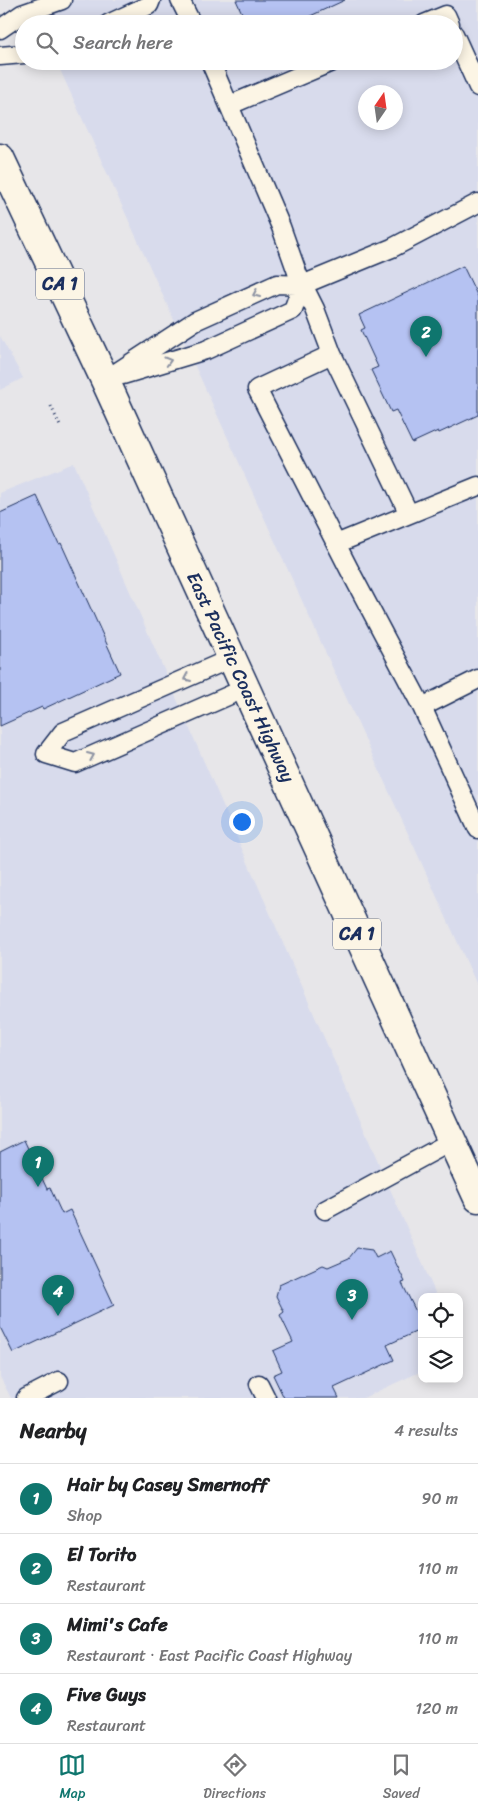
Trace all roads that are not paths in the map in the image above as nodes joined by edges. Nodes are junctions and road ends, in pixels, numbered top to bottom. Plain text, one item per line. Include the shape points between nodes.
1 (62, 0) edge
2 (151, 0) edge
3 (180, 0) edge
4 (21, 15) edge
5 (127, 15) edge
6 (188, 15) edge
7 (15, 19) edge
8 (0, 29) edge
9 (463, 54) edge
10 (15, 55) edge
11 (0, 56) edge
12 (214, 70) edge
13 (313, 70) edge
14 (478, 87) edge
15 (230, 106) junction
16 (0, 158) edge
17 (478, 203) edge
18 (302, 285) junction
19 (332, 354) junction
20 (105, 380) junction
21 (478, 486) edge
22 (409, 514) junction
23 (336, 544) junction
24 (232, 658) junction
25 (478, 679) edge
26 (246, 688) junction
27 (422, 707) junction
28 (478, 829) edge
29 (452, 1141) junction
30 (478, 1198) edge
31 (325, 1210) dead end
32 (58, 1381) dead end
33 (26, 1398) edge

1 - 4 lane
2 - 5 lane via 149,5
3 - 6 lane
7 - 8 lane
9 - 14 lane
10 - 11 lane
12 - 15 lane
13 - 15 lane
15 - 18 lane
16 - 20 highway, East Pacific Coast Highway / CA 1
17 - 18 lane via 392,248
18 - 19 lane
18 -> 20 lane via 277,284 195,321
20 -> 18 lane via 206,350 293,310
19 - 22 lane
19 - 23 lane via 257,389
20 - 24 highway, East Pacific Coast Highway / CA 1
21 - 22 lane
22 - 23 lane
23 - 27 lane
24 - 26 highway, East Pacific Coast Highway / CA 1
24 -> 26 lane via 63,732 46,754 75,763
25 - 27 lane
26 - 29 highway, East Pacific Coast Highway / CA 1
27 - 28 lane
29 - 30 highway, East Pacific Coast Highway / CA 1
29 - 31 lane
32 - 33 lane

